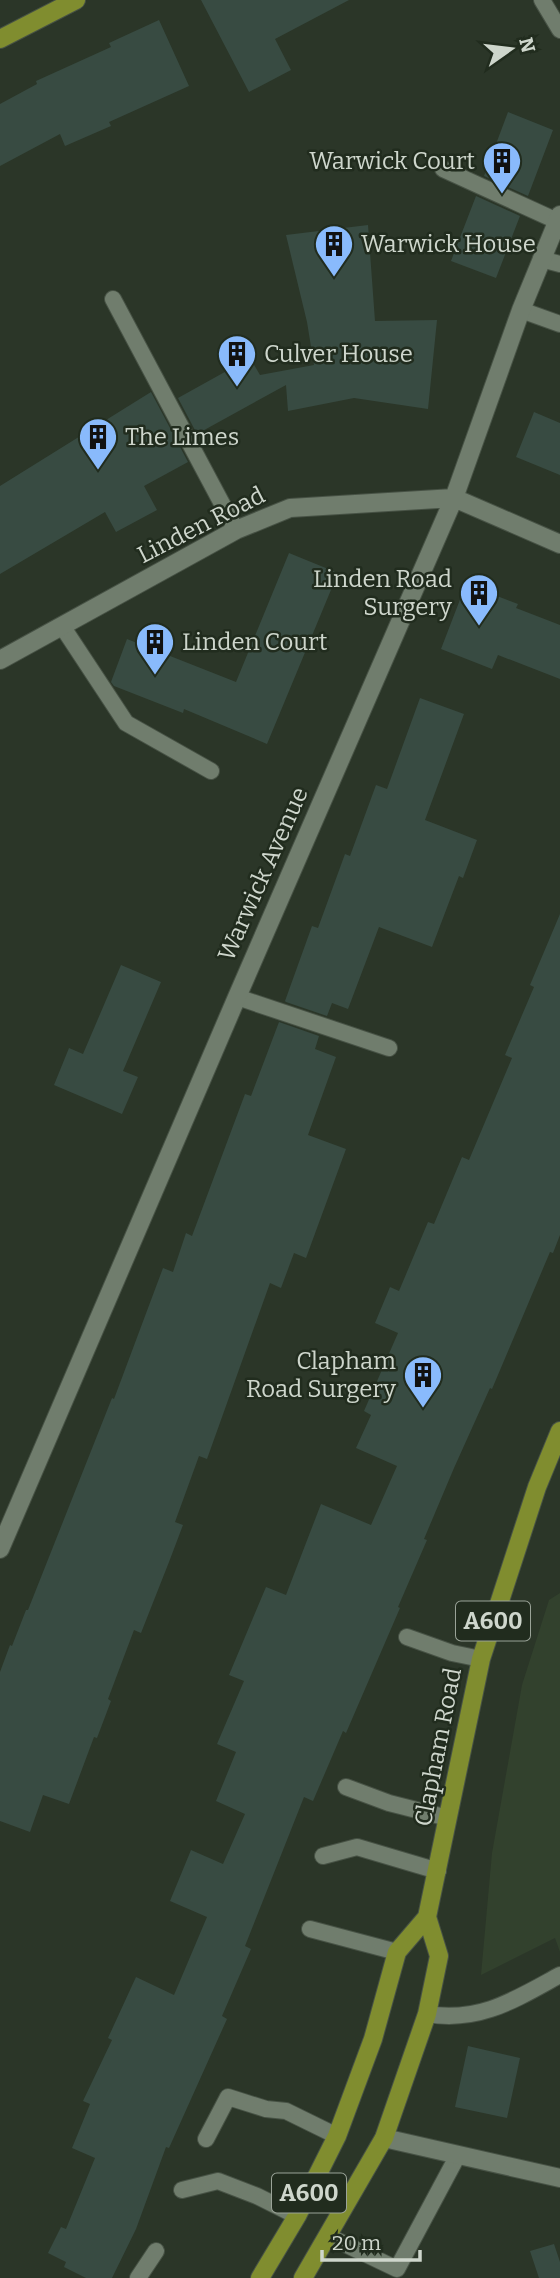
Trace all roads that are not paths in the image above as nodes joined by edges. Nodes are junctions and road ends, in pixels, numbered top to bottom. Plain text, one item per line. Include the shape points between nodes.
1 (542, 0) edge
2 (72, 1) edge
3 (560, 30) edge
4 (0, 39) edge
5 (443, 169) dead end
6 (559, 218) edge
7 (541, 259) junction
8 (560, 264) edge
9 (113, 299) dead end
10 (521, 310) junction
11 (560, 324) edge
12 (454, 498) junction
13 (236, 530) junction
14 (560, 544) edge
15 (62, 626) junction
16 (0, 660) edge
17 (211, 771) dead end
18 (237, 997) junction
19 (389, 1048) dead end
20 (560, 1431) edge
21 (0, 1549) edge
22 (407, 1637) dead end
23 (481, 1659) junction
24 (346, 1787) dead end
25 (448, 1818) junction
26 (323, 1856) dead end
27 (438, 1871) junction
28 (427, 1917) junction
29 (310, 1929) dead end
30 (397, 1952) junction
31 (560, 1975) edge
32 (427, 2014) junction
33 (337, 2136) junction
34 (384, 2138) junction
35 (206, 2139) dead end
36 (458, 2155) junction
37 (560, 2178) edge
38 (181, 2190) dead end
39 (297, 2216) junction
40 (328, 2236) junction
41 (156, 2251) dead end
42 (138, 2278) edge
43 (260, 2278) edge
44 (303, 2278) edge

1 - 3 lane
2 - 4 main road
5 - 6 lane
6 - 7 street, Warwick Avenue
7 - 8 lane
7 - 10 street, Warwick Avenue
9 - 13 lane
10 - 11 lane
10 - 12 street, Warwick Avenue
12 - 13 street, Linden Road via 290,508
12 - 14 street, Linden Road
12 - 18 street, Warwick Avenue
13 - 15 street, Linden Road
15 - 16 street, Linden Road
15 - 17 lane via 126,723
18 - 19 lane
18 - 21 street, Warwick Avenue
20 - 23 main road, Clapham Road / A600
22 - 23 lane
23 - 25 main road, Clapham Road / A600
24 - 25 lane
25 - 27 main road, Clapham Road / A600
26 - 27 lane via 357,1847
27 - 28 main road, Clapham Road / A600
28 - 30 main road, Clapham Road / A600
28 - 32 main road, A600 via 439,1956
29 - 30 lane
30 - 33 main road, Clapham Road / A600 via 373,2039
31 - 32 lane via 500,2008 459,2017
32 - 34 main road, A600
33 - 35 lane via 286,2111 228,2097
33 - 39 main road, Clapham Road / A600
34 - 36 street
34 - 40 main road, A600
36 - 37 street
36 - 40 lane via 397,2269
38 - 39 lane via 218,2182
39 - 43 main road, Clapham Road / A600
40 - 44 main road, A600
41 - 42 lane

